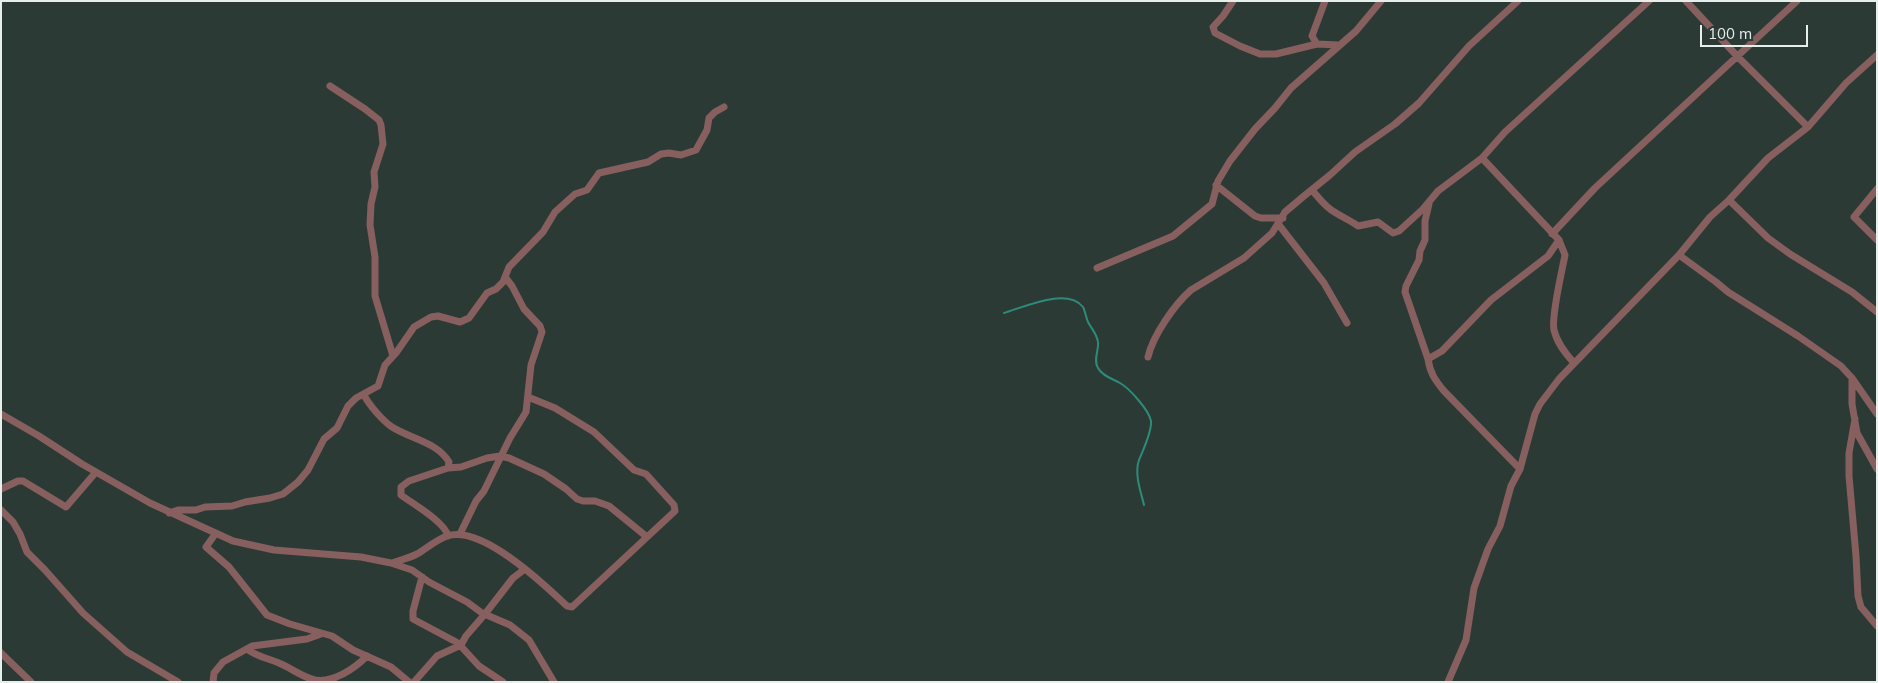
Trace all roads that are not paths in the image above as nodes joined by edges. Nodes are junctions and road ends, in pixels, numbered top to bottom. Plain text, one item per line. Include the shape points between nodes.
1 (1233, 1) edge
2 (1325, 1) edge
3 (1381, 1) edge
4 (1518, 1) edge
5 (1649, 1) edge
6 (1686, 1) edge
7 (1797, 1) edge
8 (1318, 44) junction
9 (1339, 45) junction
10 (1877, 54) edge
11 (1738, 57) junction
12 (330, 86) dead end
13 (724, 107) dead end
14 (1808, 127) junction
15 (1482, 158) junction
16 (1216, 185) junction
17 (1877, 189) edge
18 (1312, 190) junction
19 (1729, 200) junction
20 (1429, 201) junction
21 (1282, 218) junction
22 (1279, 225) junction
23 (1552, 234) junction
24 (1560, 240) junction
25 (1877, 240) edge
26 (1679, 255) junction
27 (1097, 268) dead end
28 (505, 277) junction
29 (1877, 312) edge
30 (1348, 322) dead end
31 (393, 356) junction
32 (1148, 357) dead end
33 (1428, 359) junction
34 (1574, 363) junction
35 (1852, 378) junction
36 (364, 395) junction
37 (528, 397) junction
38 (1, 414) edge
39 (1877, 414) edge
40 (1855, 420) junction
41 (500, 456) junction
42 (448, 468) junction
43 (1520, 469) junction
44 (1877, 469) edge
45 (96, 472) junction
46 (1, 489) edge
47 (1, 510) edge
48 (169, 513) junction
49 (216, 533) junction
50 (460, 534) junction
51 (448, 536) junction
52 (647, 536) junction
53 (391, 563) junction
54 (525, 569) junction
55 (422, 577) junction
56 (485, 614) junction
57 (1877, 626) edge
58 (321, 633) junction
59 (461, 645) junction
60 (247, 649) junction
61 (1, 653) edge
62 (367, 656) junction
63 (406, 680) edge
64 (31, 682) edge
65 (178, 682) edge
66 (213, 682) edge
67 (414, 682) edge
68 (503, 682) edge
69 (554, 682) edge
70 (1448, 682) edge

1 - 8 street via 1213,30 1240,46 1266,55
2 - 8 street via 1312,36
3 - 9 street via 1356,31
4 - 18 street via 1469,46 1414,108 1355,152
5 - 15 street via 1505,132
6 - 11 street
7 - 11 street
8 - 9 street
9 - 16 street via 1291,88 1259,124
10 - 14 street via 1846,83
11 - 14 street
11 - 23 street via 1595,188
12 - 31 street via 365,109 381,125 383,144 374,172 370,228 375,257 375,296
13 - 28 street via 709,118 707,130 696,150 681,155 669,152 648,162 599,173 587,190 575,194 555,212 543,232 509,267
14 - 19 street via 1768,158
15 - 20 street
15 - 23 street
16 - 21 street via 1255,216
16 - 27 street via 1212,204 1173,236
17 - 25 street via 1854,217
18 - 20 street via 1335,213 1358,226 1378,222 1393,233
18 - 21 street
19 - 26 street via 1710,217
19 - 29 street via 1768,238 1852,292
20 - 33 street via 1425,240 1405,292
21 - 22 street
22 - 30 street via 1324,283
22 - 32 street via 1244,258 1184,296 1167,319
23 - 24 street
24 - 33 street via 1548,256 1491,300 1442,351
24 - 34 street via 1565,255 1554,330 1562,350
26 - 34 street
26 - 35 street via 1728,292 1828,356
28 - 31 street via 487,293 466,321 457,322 443,316 431,318 414,327
28 - 37 street via 524,309 542,328 531,365
31 - 36 street via 385,365 378,386
33 - 43 street via 1434,379
34 - 43 street via 1535,414
35 - 39 street
35 - 40 street
36 - 42 street via 369,406 392,427 423,441 445,456
36 - 48 street via 346,408 337,428 324,439 308,470 283,494 230,507
37 - 41 street via 526,412
37 - 52 street via 564,413 594,432 634,470 646,474 674,505 675,511
38 - 45 street
40 - 44 street via 1857,433
40 - 57 street via 1849,476 1858,596 1861,607
41 - 42 street
41 - 50 street
41 - 52 street via 519,461 544,474 577,499 609,506
42 - 51 street via 405,483 400,493 445,528
43 - 70 street via 1474,588 1466,640
45 - 46 street via 66,507 23,481
45 - 48 street
47 - 65 street via 13,522 27,552 83,613 127,652
48 - 49 street
49 - 53 street via 258,548 361,557
49 - 58 street via 206,547 229,567 268,615
50 - 51 street
50 - 54 street via 486,542
51 - 53 street via 416,554
52 - 54 street via 572,606 567,606
53 - 55 street
54 - 56 street via 513,578
55 - 56 street
55 - 59 street via 413,619
56 - 59 street
56 - 69 street via 506,623 529,640
58 - 60 street via 307,639 258,644
58 - 62 street
59 - 67 street via 437,656
59 - 68 street via 479,666
60 - 62 street via 318,681 348,672
60 - 66 street via 218,667
61 - 64 street
62 - 63 street via 391,667

